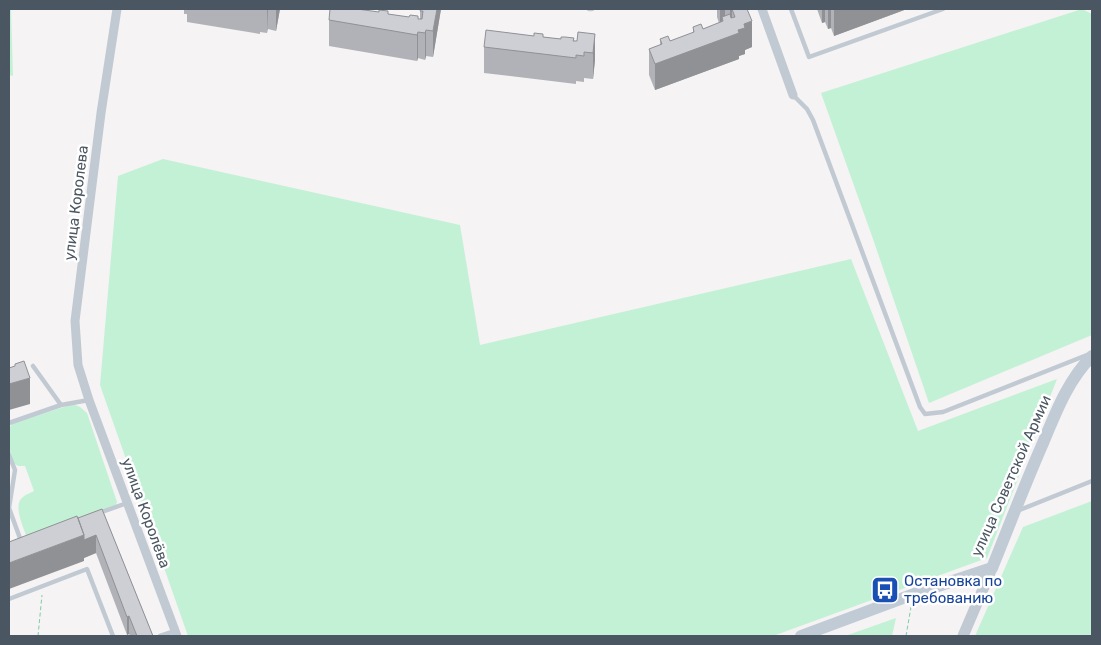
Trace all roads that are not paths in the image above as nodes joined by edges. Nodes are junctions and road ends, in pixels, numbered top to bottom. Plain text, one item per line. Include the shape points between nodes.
1 (117, 9) edge
2 (762, 9) edge
3 (791, 9) edge
4 (943, 9) edge
5 (793, 96) joint
6 (1092, 354) edge
7 (33, 366) dead end
8 (89, 400) junction
9 (61, 406) junction
10 (9, 423) edge
11 (9, 455) edge
12 (1092, 481) edge
13 (127, 503) junction
14 (1014, 513) junction
15 (92, 516) edge
16 (30, 539) edge
17 (22, 543) junction
18 (15, 545) edge
19 (992, 568) junction
20 (9, 599) edge
21 (176, 633) edge
22 (113, 636) edge
23 (160, 636) edge
24 (801, 636) edge
25 (963, 636) edge

1 - 8 street, улица Королева via 75,321 78,364
2 - 5 street
3 - 4 lane via 810,57
5 - 6 lane via 813,120 925,414 943,412
6 - 14 main road, улица Советской Армии via 1066,392
7 - 9 lane
8 - 9 lane
8 - 13 street, улица Королёва
9 - 10 lane
11 - 17 lane via 15,470 9,508
12 - 14 lane
13 - 15 lane
13 - 21 street, улица Королёва
14 - 19 main road, улица Советской Армии
16 - 17 lane
17 - 18 lane
19 - 24 main road, улица Советской Армии
19 - 25 street
20 - 22 lane via 87,569
21 - 23 lane

